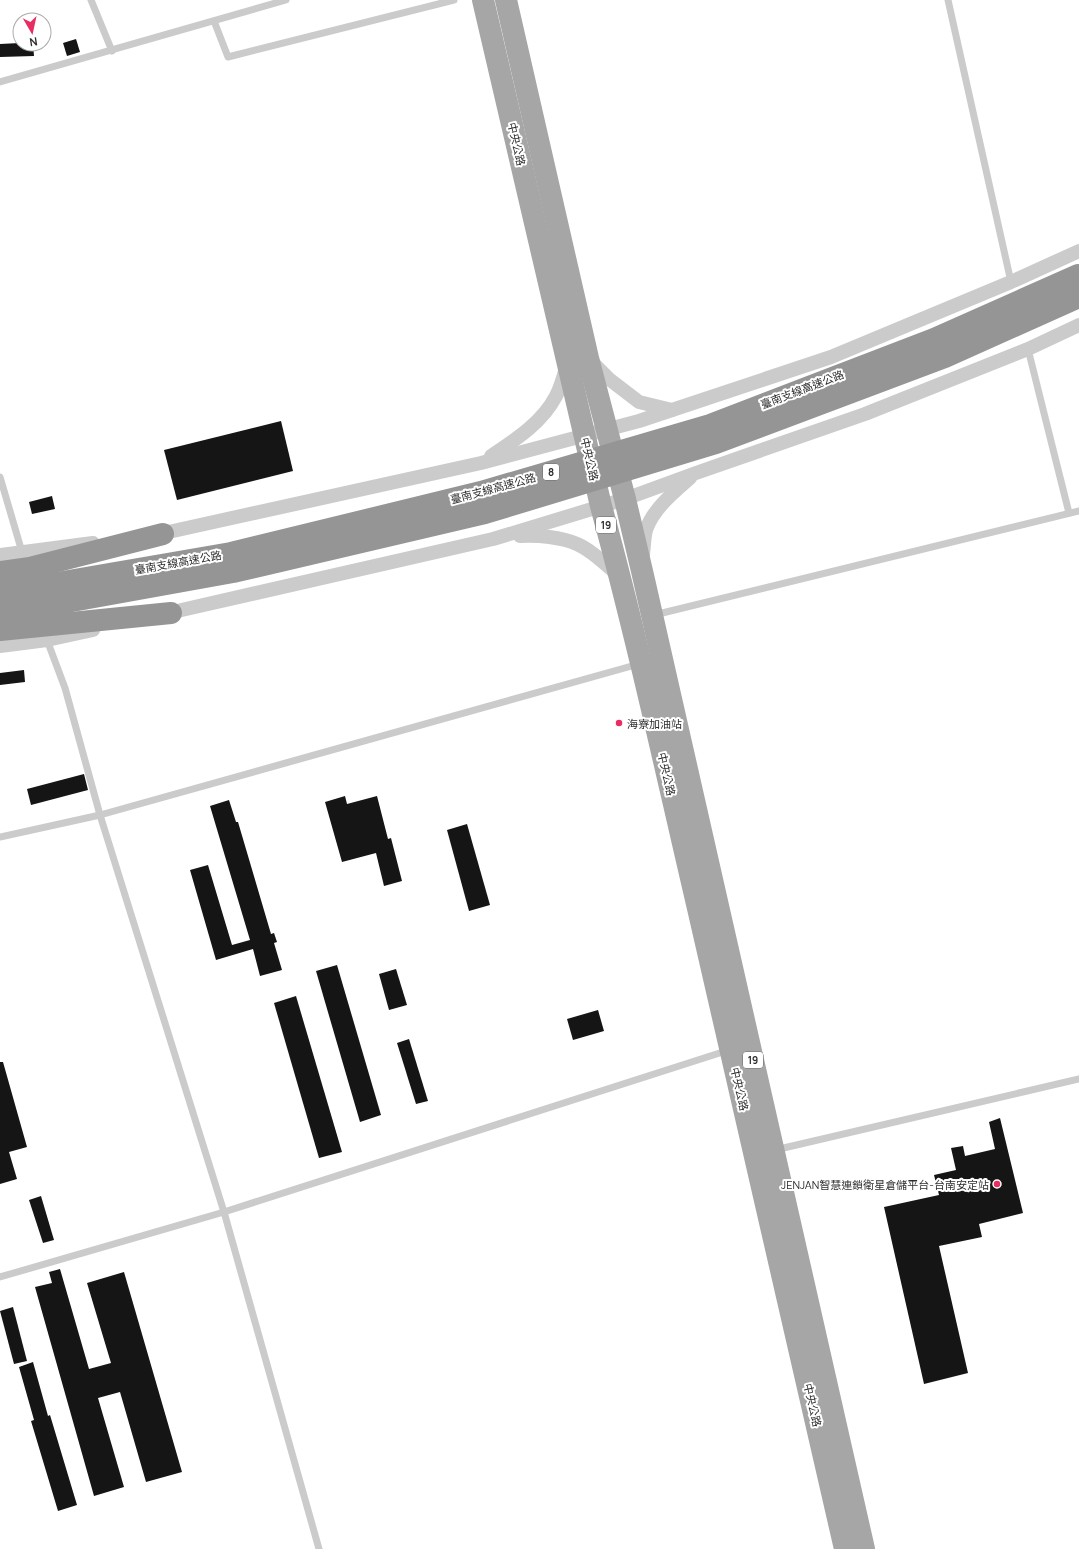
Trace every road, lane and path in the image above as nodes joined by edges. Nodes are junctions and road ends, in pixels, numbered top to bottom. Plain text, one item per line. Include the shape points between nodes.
1 (91, 0) edge
2 (286, 0) edge
3 (454, 0) edge
4 (483, 0) edge
5 (506, 0) edge
6 (948, 0) edge
7 (214, 21) junction
8 (112, 51) junction
9 (0, 82) edge
10 (1079, 251) edge
11 (1079, 274) edge
12 (1011, 282) junction
13 (1079, 297) edge
14 (1079, 326) edge
15 (1028, 349) junction
16 (578, 360) junction
17 (672, 411) junction
18 (607, 430) junction
19 (584, 435) junction
20 (481, 463) junction
21 (696, 473) junction
22 (0, 477) edge
23 (625, 499) junction
24 (601, 506) junction
25 (1079, 510) edge
26 (1069, 513) junction
27 (163, 534) junction
28 (493, 539) junction
29 (22, 552) junction
30 (0, 555) edge
31 (642, 571) junction
32 (0, 572) edge
33 (620, 576) junction
34 (0, 590) edge
35 (0, 610) edge
36 (171, 613) junction
37 (652, 616) junction
38 (0, 630) edge
39 (47, 640) junction
40 (0, 646) edge
41 (641, 664) junction
42 (100, 814) junction
43 (0, 837) edge
44 (731, 1049) junction
45 (1079, 1079) edge
46 (764, 1152) junction
47 (224, 1212) junction
48 (0, 1277) edge
49 (319, 1549) edge
50 (845, 1549) edge
51 (864, 1549) edge

1 - 8 lane
2 - 7 lane
3 - 7 lane via 228,57
4 - 16 main road, 中央公路 / 19
5 - 16 main road, 中央公路 / 19
6 - 12 lane
7 - 8 lane
8 - 9 lane
10 - 12 street
11 - 34 highway, 臺南支線高速公路 / 8, bridge via 934,339 710,425 481,492 231,553
12 - 17 street via 831,357
13 - 35 highway, 臺南支線高速公路 / 8, bridge via 945,357 716,443 485,513 233,572 61,603
14 - 15 street
15 - 21 street via 865,414
15 - 26 lane
16 - 17 street via 640,402
16 - 18 main road, 中央公路 / 19
16 - 19 main road, 中央公路 / 19
16 - 20 street via 545,412 523,436
17 - 18 street
18 - 19 street
18 - 23 main road, 中央公路 / 19
19 - 20 street
19 - 24 main road, 中央公路 / 19
20 - 27 street
21 - 23 street
21 - 31 street via 666,501 652,519 646,530
22 - 29 lane
23 - 24 street
23 - 31 main road, 中央公路 / 19
24 - 28 street
24 - 33 main road, 中央公路 / 19
25 - 26 lane
26 - 37 lane
27 - 29 street
27 - 32 highway via 30,568
28 - 33 street via 532,535 577,544
28 - 36 street
29 - 30 street
31 - 37 main road, 中央公路 / 19
33 - 41 main road, 中央公路 / 19
36 - 38 highway
36 - 39 street
37 - 46 main road, 中央公路 / 19
39 - 40 street
39 - 42 lane via 65,688
41 - 42 lane
41 - 44 main road, 中央公路 / 19
42 - 43 lane
42 - 47 lane
44 - 46 main road, 中央公路 / 19
44 - 47 lane
45 - 46 lane
46 - 50 main road, 中央公路 / 19
46 - 51 main road, 中央公路 / 19
47 - 48 lane
47 - 49 lane

